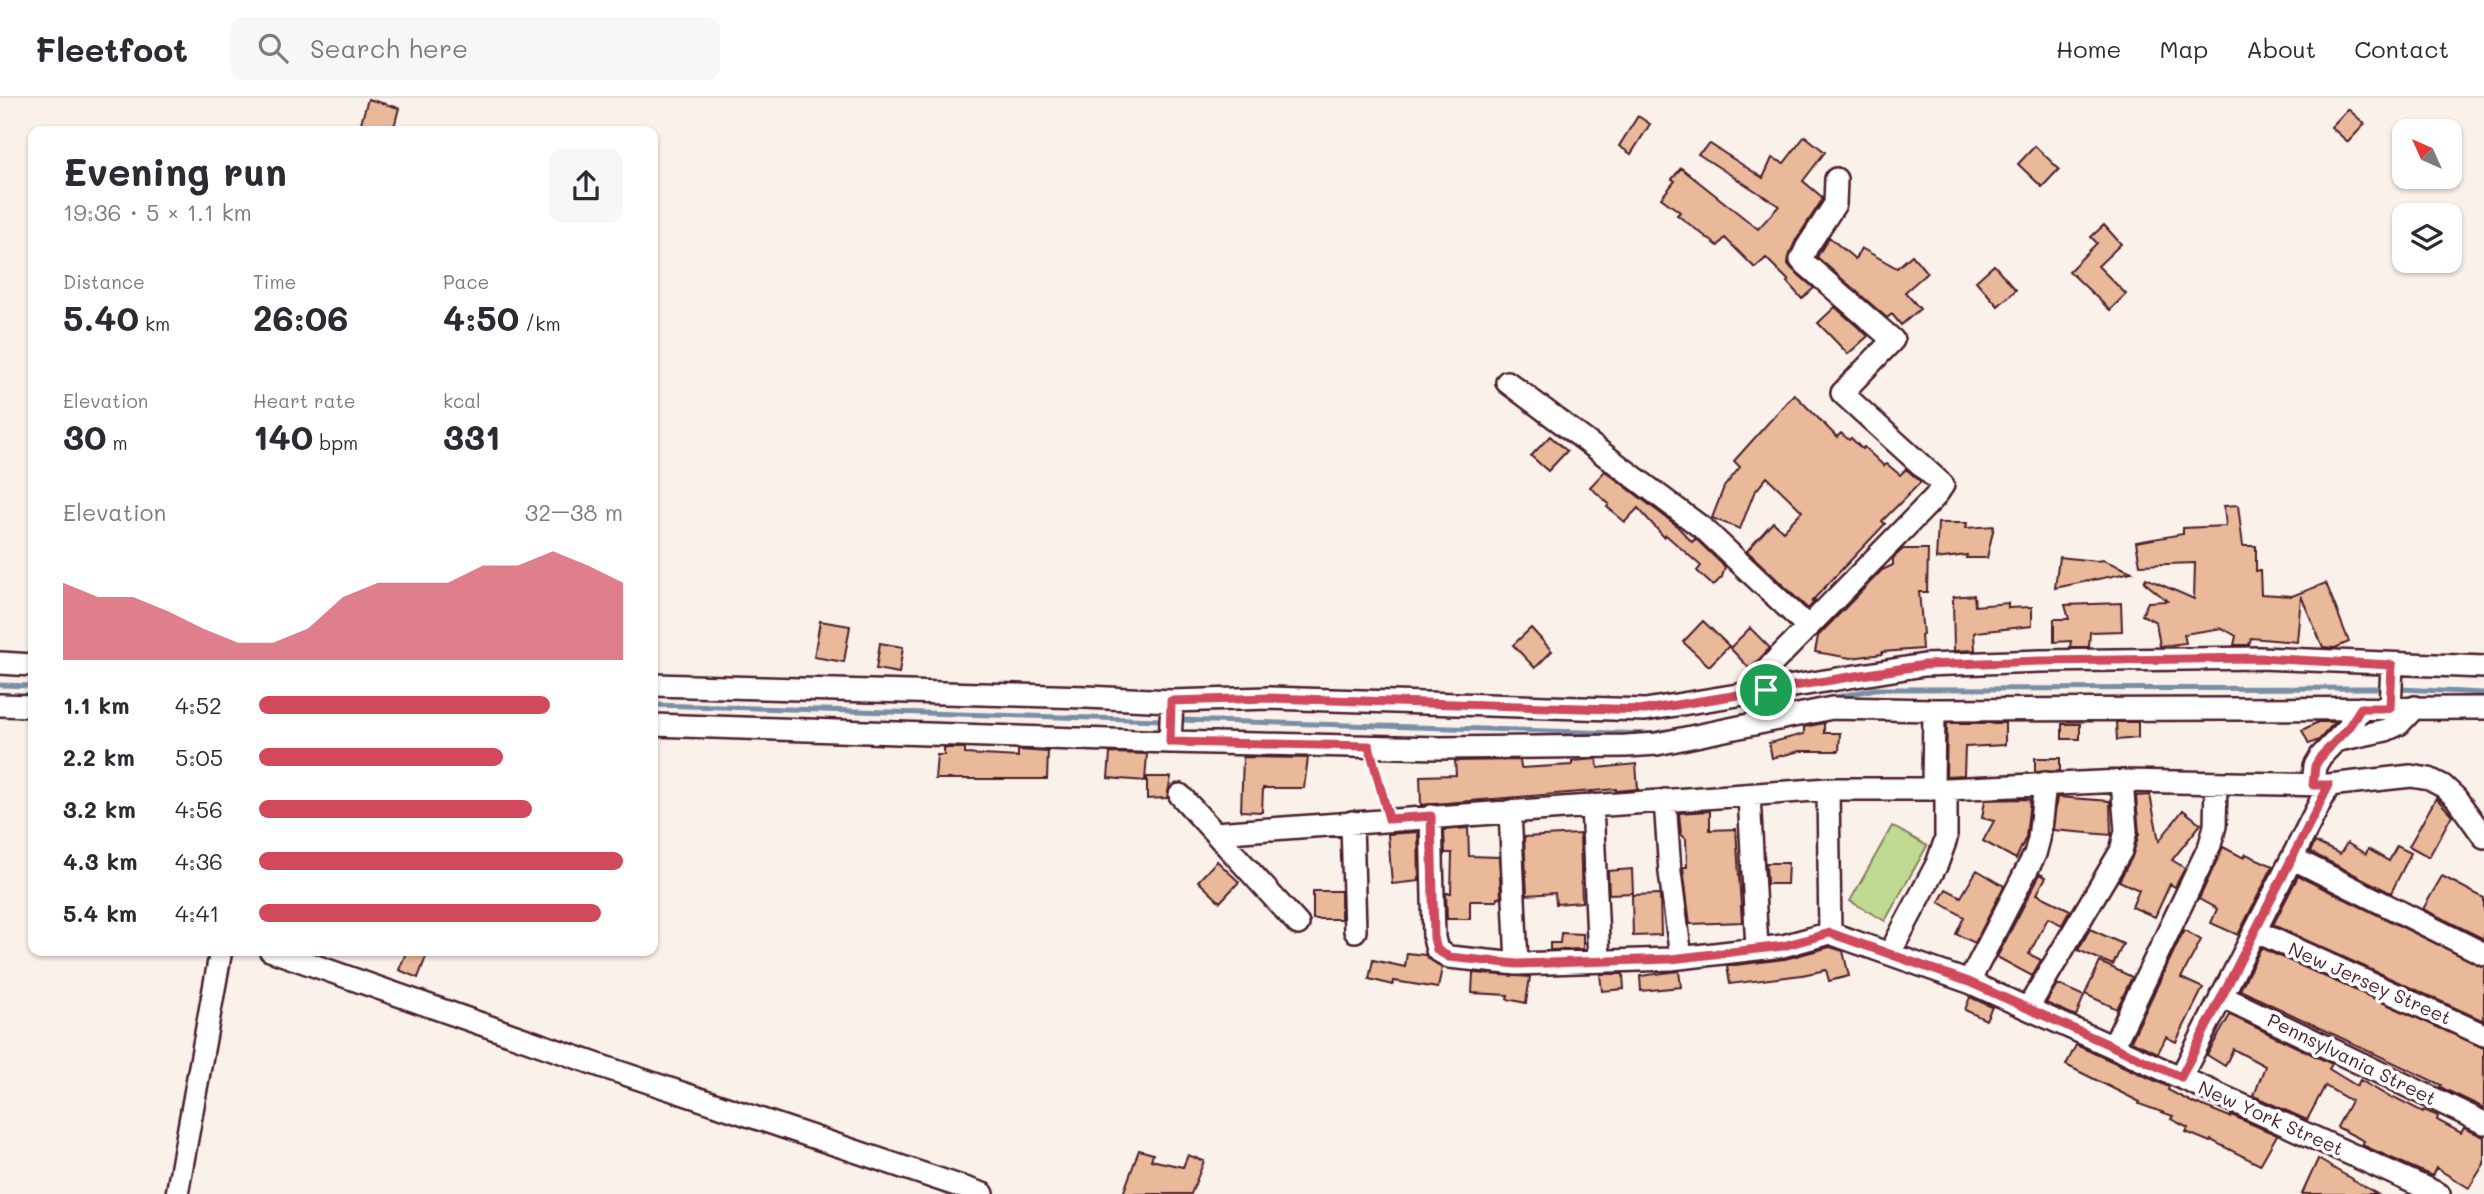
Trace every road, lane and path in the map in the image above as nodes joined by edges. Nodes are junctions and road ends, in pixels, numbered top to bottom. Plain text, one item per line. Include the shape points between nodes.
1 (1836, 179) dead end
2 (1507, 382) dead end
3 (1807, 626) junction
4 (0, 663) edge
5 (28, 665) edge
6 (2392, 665) junction
7 (2484, 667) edge
8 (658, 685) edge
9 (1766, 690) junction
10 (1171, 701) junction
11 (0, 705) edge
12 (28, 706) edge
13 (2415, 707) junction
14 (2361, 708) junction
15 (2390, 708) junction
16 (2484, 708) edge
17 (1934, 710) junction
18 (658, 726) edge
19 (2339, 740) junction
20 (1170, 742) junction
21 (1369, 746) junction
22 (2122, 781) junction
23 (2046, 783) junction
24 (2216, 783) junction
25 (2321, 785) junction
26 (1940, 788) junction
27 (1828, 789) junction
28 (1180, 795) dead end
29 (1749, 795) junction
30 (1665, 800) junction
31 (1592, 805) junction
32 (1510, 811) junction
33 (1431, 816) junction
34 (1389, 819) junction
35 (1352, 822) junction
36 (1215, 833) junction
37 (2484, 837) edge
38 (2292, 858) junction
39 (1298, 924) dead end
40 (1355, 931) dead end
41 (2255, 931) junction
42 (1830, 933) junction
43 (1757, 949) junction
44 (1890, 953) junction
45 (2484, 954) edge
46 (220, 956) edge
47 (287, 956) edge
48 (1681, 958) junction
49 (1600, 961) junction
50 (1517, 964) junction
51 (1969, 982) junction
52 (2221, 996) junction
53 (2028, 1008) junction
54 (2484, 1035) edge
55 (2113, 1047) junction
56 (2181, 1077) junction
57 (2484, 1123) edge
58 (177, 1194) edge
59 (983, 1194) edge
60 (2439, 1194) edge

1 - 3 street via 1835,204 1801,260 1893,340 1842,393 1943,485
2 - 3 street via 1705,530
3 - 9 street via 1770,666
4 - 5 street
6 - 7 street
6 - 9 street via 2260,658 1924,665
6 - 15 street
8 - 10 street
9 - 10 street via 1645,710 1269,698
10 - 20 street
11 - 12 street
13 - 15 street
13 - 16 street
13 - 19 street via 2386,730
14 - 15 street
14 - 17 street
14 - 19 street
17 - 21 street via 1832,708 1626,747
17 - 26 street
18 - 20 street
19 - 25 street via 2315,766
20 - 21 street
21 - 34 path
22 - 23 street
22 - 24 street
22 - 53 street via 2126,831 2121,851
23 - 26 street
23 - 51 street via 2035,854
24 - 25 street
24 - 55 street via 2210,845
25 - 37 street via 2412,776 2429,779 2456,798
25 - 38 street
26 - 27 street
26 - 44 street via 1946,839
27 - 29 street
27 - 42 street
28 - 36 street
29 - 30 street
29 - 43 street
30 - 31 street
30 - 48 street
31 - 32 street
31 - 49 street
32 - 33 street
32 - 50 street
33 - 34 street
33 - 50 street via 1437,950 1449,957
34 - 35 street
35 - 36 street
35 - 40 street
36 - 39 street
38 - 41 street
38 - 45 street
41 - 52 street
41 - 54 street, New Jersey Street
42 - 43 street
42 - 44 street, New York Street
43 - 48 street
44 - 51 street, New York Street
46 - 58 street
47 - 59 street
48 - 49 street
49 - 50 street
51 - 53 street, New York Street
52 - 56 street
52 - 57 street, Pennsylvania Street
53 - 55 street, New York Street
55 - 56 street, New York Street
56 - 60 street, New York Street

